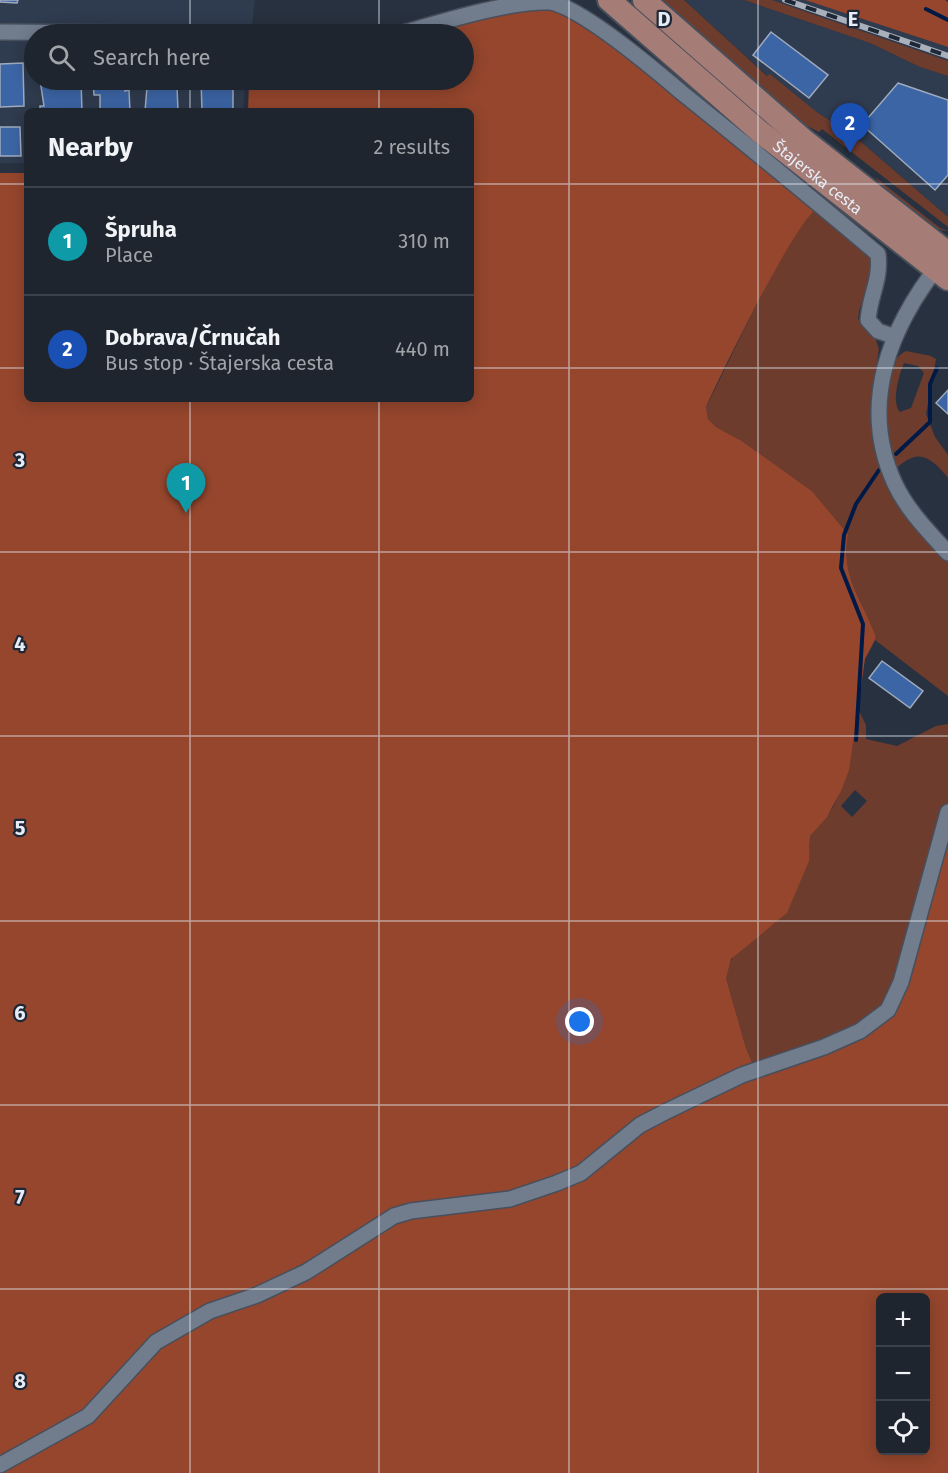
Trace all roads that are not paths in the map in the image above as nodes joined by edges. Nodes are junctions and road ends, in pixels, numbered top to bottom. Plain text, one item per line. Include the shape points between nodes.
1 (609, 0) edge
2 (644, 0) edge
3 (434, 24) edge
4 (0, 32) edge
5 (24, 32) edge
6 (945, 262) edge
7 (893, 336) junction
8 (948, 553) edge
9 (948, 812) edge
10 (0, 1465) edge

1 - 6 main road, Štajerska cesta via 759,131
2 - 6 main road, Štajerska cesta
3 - 7 street via 538,2 551,2 588,22 641,59 878,254 880,272 868,320 878,331
4 - 5 street
6 - 7 street via 912,301
7 - 8 street via 883,373 883,445 895,484 915,515
9 - 10 street via 902,982 888,1010 860,1031 742,1075 665,1112 640,1125 581,1173 557,1183 510,1199 394,1216 306,1272 210,1311 156,1342 88,1416

